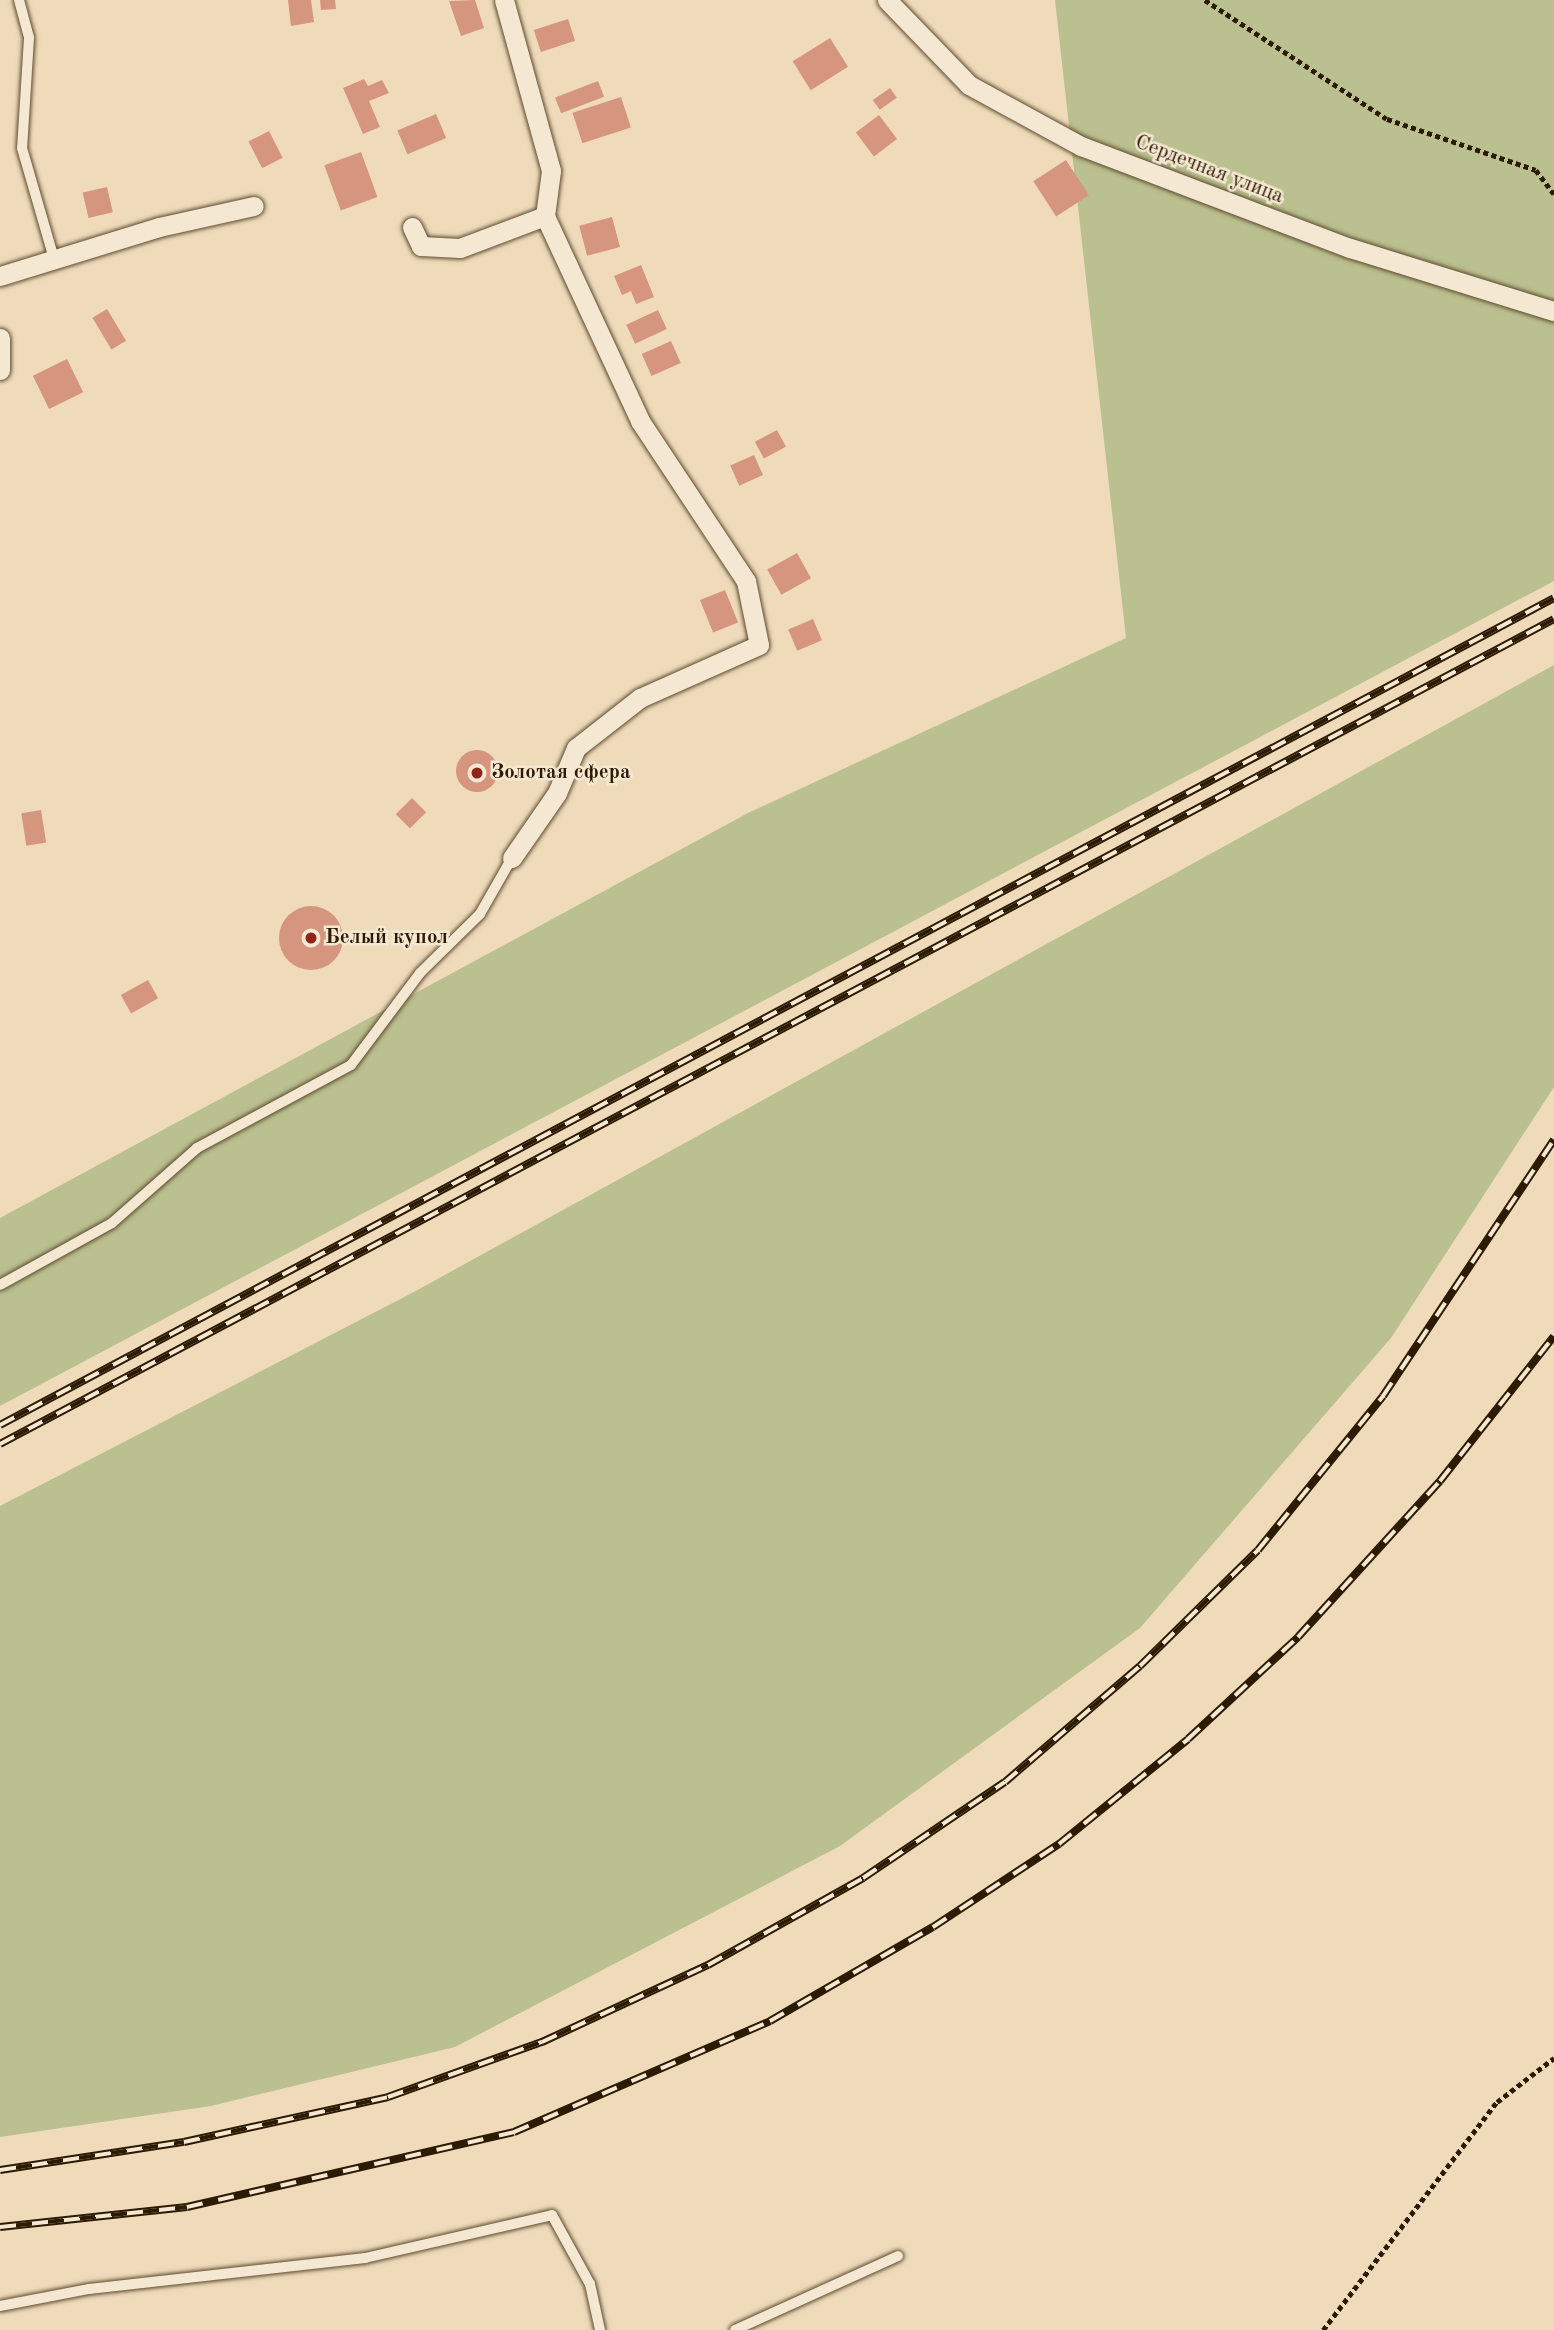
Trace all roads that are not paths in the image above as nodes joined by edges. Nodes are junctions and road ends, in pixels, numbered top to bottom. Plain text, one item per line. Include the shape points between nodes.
1 (19, 0) edge
2 (504, 0) edge
3 (887, 0) edge
4 (254, 205) dead end
5 (545, 216) junction
6 (412, 227) dead end
7 (54, 259) junction
8 (0, 276) edge
9 (1554, 312) edge
10 (0, 338) edge
11 (0, 370) edge
12 (512, 858) joint
13 (0, 1285) edge
14 (898, 2256) dead end
15 (0, 2306) edge
16 (600, 2330) edge
17 (735, 2330) edge

1 - 7 lane via 29,38 22,148
2 - 5 street via 551,171
3 - 9 street, Сердечная улица via 969,85 1081,146 1350,248
4 - 7 street
5 - 6 street via 460,248 421,246
5 - 12 street via 640,421 746,581 759,645 640,698 576,748 557,793
7 - 8 street
10 - 11 street
12 - 13 lane via 480,914 420,973 351,1065 197,1148 112,1223
14 - 17 lane
15 - 16 lane via 89,2289 365,2258 552,2215 590,2284

